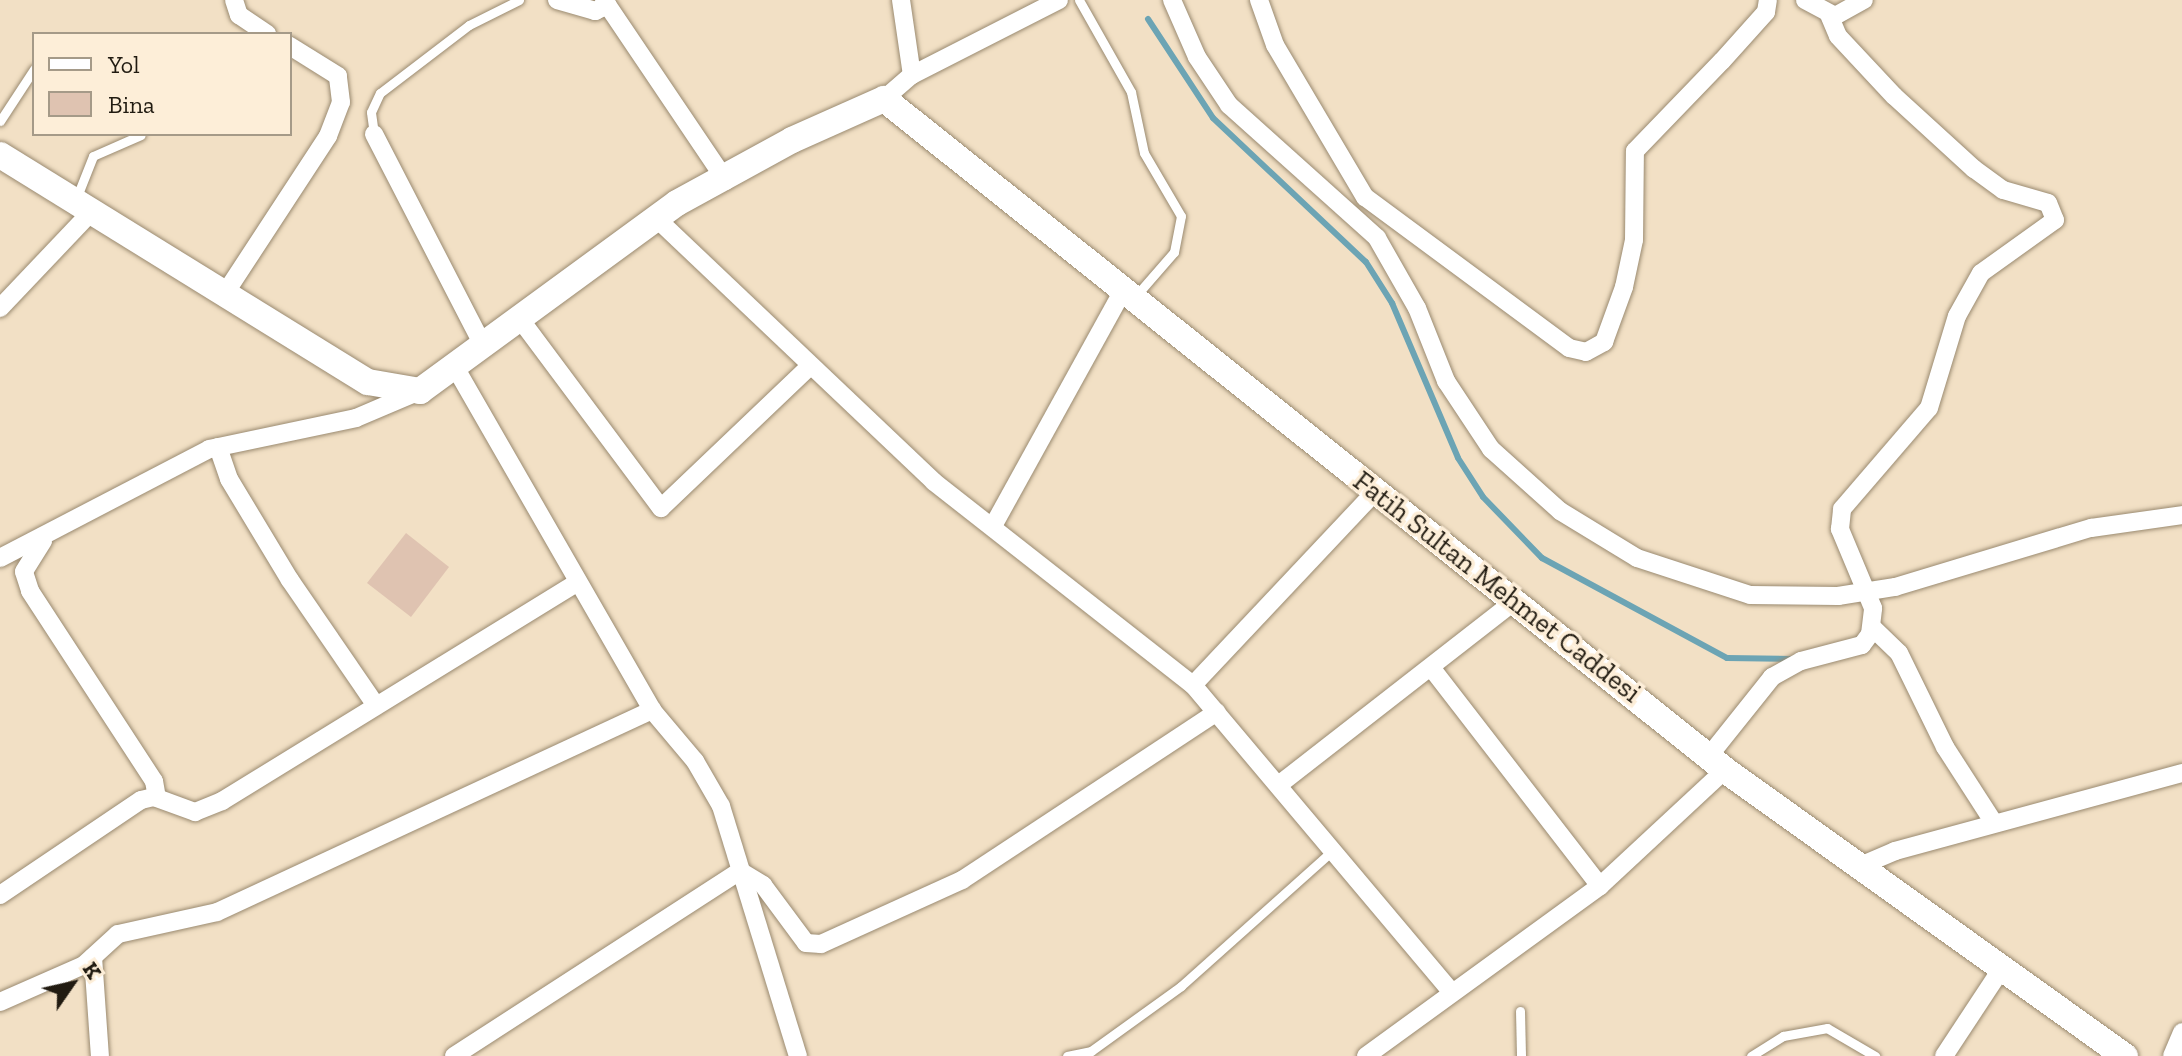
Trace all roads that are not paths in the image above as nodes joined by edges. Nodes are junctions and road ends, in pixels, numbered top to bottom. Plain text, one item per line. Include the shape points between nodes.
1 (519, 0) edge
2 (557, 0) edge
3 (901, 0) edge
4 (1059, 0) edge
5 (1079, 0) edge
6 (1172, 0) edge
7 (1259, 0) edge
8 (1768, 0) edge
9 (1805, 0) edge
10 (1864, 0) edge
11 (231, 1) edge
12 (606, 2) edge
13 (1829, 15) junction
14 (264, 32) edge
15 (292, 47) edge
16 (32, 72) edge
17 (912, 75) junction
18 (884, 99) junction
19 (0, 121) edge
20 (374, 134) joint
21 (139, 136) edge
22 (1, 157) edge
23 (726, 181) junction
24 (83, 207) junction
25 (656, 218) junction
26 (224, 295) junction
27 (1127, 296) junction
28 (0, 308) edge
29 (520, 319) junction
30 (484, 347) junction
31 (455, 367) junction
32 (809, 367) junction
33 (420, 391) junction
34 (218, 447) junction
35 (1376, 491) junction
36 (2182, 515) edge
37 (993, 526) junction
38 (50, 532) junction
39 (0, 558) edge
40 (576, 583) junction
41 (1866, 591) junction
42 (1515, 601) junction
43 (1873, 628) junction
44 (1433, 670) junction
45 (1193, 685) junction
46 (375, 704) junction
47 (652, 710) junction
48 (1217, 712) junction
49 (1717, 763) junction
50 (2182, 773) edge
51 (1281, 783) junction
52 (157, 798) junction
53 (1994, 823) junction
54 (1334, 849) junction
55 (1860, 866) junction
56 (740, 871) junction
57 (1600, 886) junction
58 (0, 895) edge
59 (93, 957) junction
60 (2002, 968) junction
61 (1452, 993) junction
62 (0, 1002) edge
63 (1520, 1011) dead end
64 (2182, 1032) edge
65 (100, 1056) edge
66 (454, 1056) edge
67 (798, 1056) edge
68 (1067, 1056) edge
69 (1366, 1056) edge
70 (1521, 1056) edge
71 (1751, 1056) edge
72 (1875, 1056) edge
73 (1944, 1056) edge
74 (2125, 1056) edge
75 (2172, 1056) edge

1 - 20 lane via 469,25 380,93 371,112
2 - 12 street via 585,10
3 - 17 street
4 - 17 street
5 - 27 lane via 1131,92 1144,153 1181,216 1174,252
6 - 41 street via 1197,57 1229,105 1377,238 1410,294 1457,402 1491,449 1535,491 1611,544 1692,581 1780,598
7 - 8 street via 1275,45 1365,197 1569,348 1586,352 1604,342 1624,287 1634,240 1635,151 1766,12
9 - 13 street
10 - 13 street via 1848,14
11 - 14 street via 239,15
12 - 23 street
13 - 41 street via 1838,36 1894,96 1974,169 2003,190 2048,203 2055,220 1981,273 1957,316 1929,408 1845,500 1840,529
15 - 26 street via 338,76 341,102 328,136
16 - 19 lane
17 - 18 street
18 - 23 street via 792,140
18 - 27 street, Fatih Sultan Mehmet Caddesi
20 - 30 street
21 - 24 lane via 93,156
22 - 24 street
23 - 25 street
24 - 26 street
24 - 28 street
25 - 29 street
25 - 32 street
26 - 33 street via 368,382
27 - 35 street, Fatih Sultan Mehmet Caddesi
27 - 37 street
29 - 30 street
29 - 32 street via 661,508
30 - 31 street
31 - 33 street
31 - 40 street
32 - 37 street via 934,482
33 - 34 street via 356,418
34 - 38 street
34 - 46 street via 229,479 281,567
35 - 42 street, Fatih Sultan Mehmet Caddesi
35 - 45 street
36 - 41 street via 2091,528
37 - 45 street
38 - 39 street
38 - 52 street via 27,560 26,580 154,781
40 - 46 street
40 - 47 street
41 - 43 street
42 - 44 street
42 - 49 street, Fatih Sultan Mehmet Caddesi
43 - 49 street via 1862,645 1801,661 1772,677
43 - 53 street via 1899,653 1945,747
44 - 51 street
44 - 57 street
45 - 48 street
46 - 52 street via 205,810
47 - 56 street via 695,761 721,806
47 - 59 street via 217,912 130,929
48 - 51 street
48 - 56 street via 962,880 821,944 806,943 763,885
49 - 55 street, Fatih Sultan Mehmet Caddesi
49 - 57 street
50 - 53 street
51 - 54 street
52 - 58 street via 114,816
53 - 55 street
54 - 61 street
54 - 68 lane via 1181,986 1091,1051
55 - 60 street, Fatih Sultan Mehmet Caddesi
56 - 66 street
56 - 67 street
57 - 61 street
59 - 62 street
59 - 65 street
60 - 73 street
60 - 74 street, Fatih Sultan Mehmet Caddesi
61 - 69 street
63 - 70 lane
64 - 75 street
71 - 72 lane via 1783,1036 1827,1028

